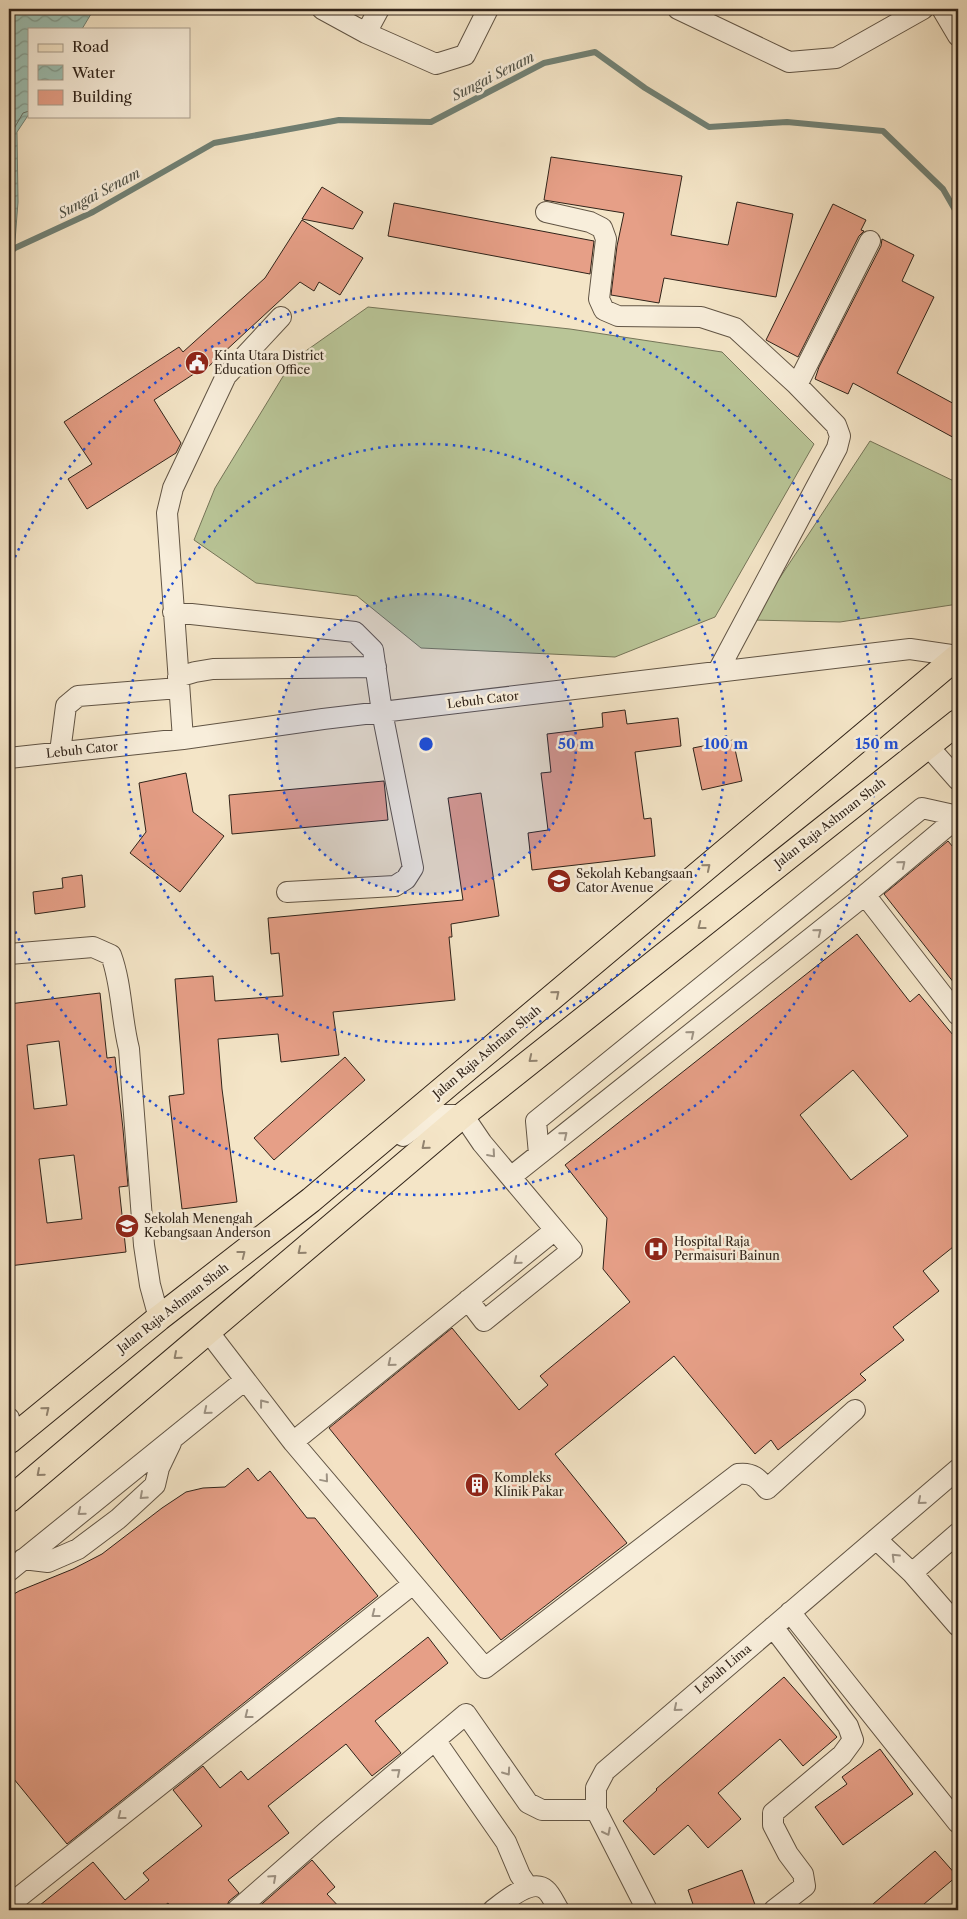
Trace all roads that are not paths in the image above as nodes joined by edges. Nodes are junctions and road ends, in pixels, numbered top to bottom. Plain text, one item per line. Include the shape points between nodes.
1 (322, 9) edge
2 (379, 9) edge
3 (488, 9) edge
4 (678, 9) edge
5 (923, 9) edge
6 (942, 9) edge
7 (366, 33) junction
8 (958, 36) edge
9 (546, 212) dead end
10 (870, 241) dead end
11 (282, 317) dead end
12 (796, 385) junction
13 (172, 612) junction
14 (958, 656) edge
15 (376, 667) junction
16 (718, 671) junction
17 (178, 682) junction
18 (382, 712) junction
19 (958, 722) edge
20 (183, 739) junction
21 (928, 746) junction
22 (60, 752) junction
23 (9, 758) edge
24 (958, 780) edge
25 (958, 816) edge
26 (287, 892) dead end
27 (865, 895) junction
28 (9, 954) edge
29 (958, 1015) edge
30 (463, 1115) junction
31 (539, 1154) junction
32 (512, 1176) junction
33 (311, 1200) junction
34 (555, 1230) junction
35 (468, 1300) junction
36 (159, 1318) junction
37 (207, 1330) junction
38 (245, 1380) junction
39 (855, 1410) dead end
40 (10, 1432) edge
41 (173, 1439) junction
42 (293, 1442) junction
43 (958, 1469) edge
44 (9, 1500) edge
45 (958, 1533) edge
46 (876, 1539) junction
47 (16, 1565) edge
48 (912, 1573) junction
49 (413, 1584) junction
50 (790, 1612) junction
51 (958, 1626) edge
52 (772, 1627) junction
53 (435, 1740) junction
54 (596, 1810) junction
55 (958, 1823) edge
56 (528, 1887) junction
57 (9, 1905) edge
58 (237, 1910) edge
59 (493, 1910) edge
60 (557, 1910) edge
61 (647, 1910) edge
62 (774, 1910) edge

1 - 7 street
2 - 7 street
3 - 7 street via 465,55 436,64
4 - 5 street via 789,62 836,58
6 - 8 street
9 - 12 street via 602,228 606,239 598,299 604,310 618,316 701,317 735,328
10 - 12 street
11 - 13 street via 226,376 173,488 167,513
12 - 16 street via 836,425 840,436 837,448
13 - 15 street via 354,632 373,650
13 - 17 street
14 - 16 street, Lebuh Cator via 910,648
33 -> 14 main road, Jalan Raja Ashman Shah
15 - 17 street via 213,669 195,672
15 - 18 street
16 - 18 street, Lebuh Cator
17 - 20 street
17 - 22 street via 78,696 66,706
18 - 20 street, Lebuh Cator
18 - 26 street via 413,868 406,880 395,886
19 - 21 main road, Jalan Raja Ashman Shah
20 - 22 street, Lebuh Cator
21 - 24 street
21 -> 30 main road, Jalan Raja Ashman Shah
22 - 23 street, Lebuh Cator
27 -> 25 street
25 - 31 street via 922,808 536,1121
27 - 29 street
31 -> 27 street
28 - 36 street via 93,947 111,956 118,974 129,1049 144,1246
30 -> 32 street via 482,1143
30 - 33 street via 433,1115
30 -> 37 main road, Jalan Raja Ashman Shah
31 - 32 street
32 - 34 street
36 -> 33 main road, Jalan Raja Ashman Shah
34 -> 35 street
34 - 35 street via 572,1250 484,1320
35 -> 42 street
40 -> 36 main road, Jalan Raja Ashman Shah
37 - 38 street
37 -> 44 main road, Jalan Raja Ashman Shah
38 -> 41 street
42 -> 38 street
39 - 49 street via 767,1489 758,1478 747,1472 738,1474 485,1668
41 -> 47 street
41 -> 47 street via 155,1485 118,1518 78,1549 48,1562
42 -> 49 street
43 -> 46 street, Lebuh Lima
45 - 48 street
48 -> 46 street
46 - 50 street, Lebuh Lima
48 - 51 street
49 -> 57 street
50 - 52 street, Lebuh Lima
50 - 55 street
52 -> 54 street, Lebuh Lima via 605,1771 596,1788
52 - 62 street via 848,1726 853,1740 842,1755 773,1812 773,1825 802,1874 805,1886
53 -> 54 street via 466,1714 528,1803 542,1810
53 - 56 street via 506,1842
58 -> 53 street
54 -> 61 street
56 - 59 street
56 - 60 street via 546,1889

